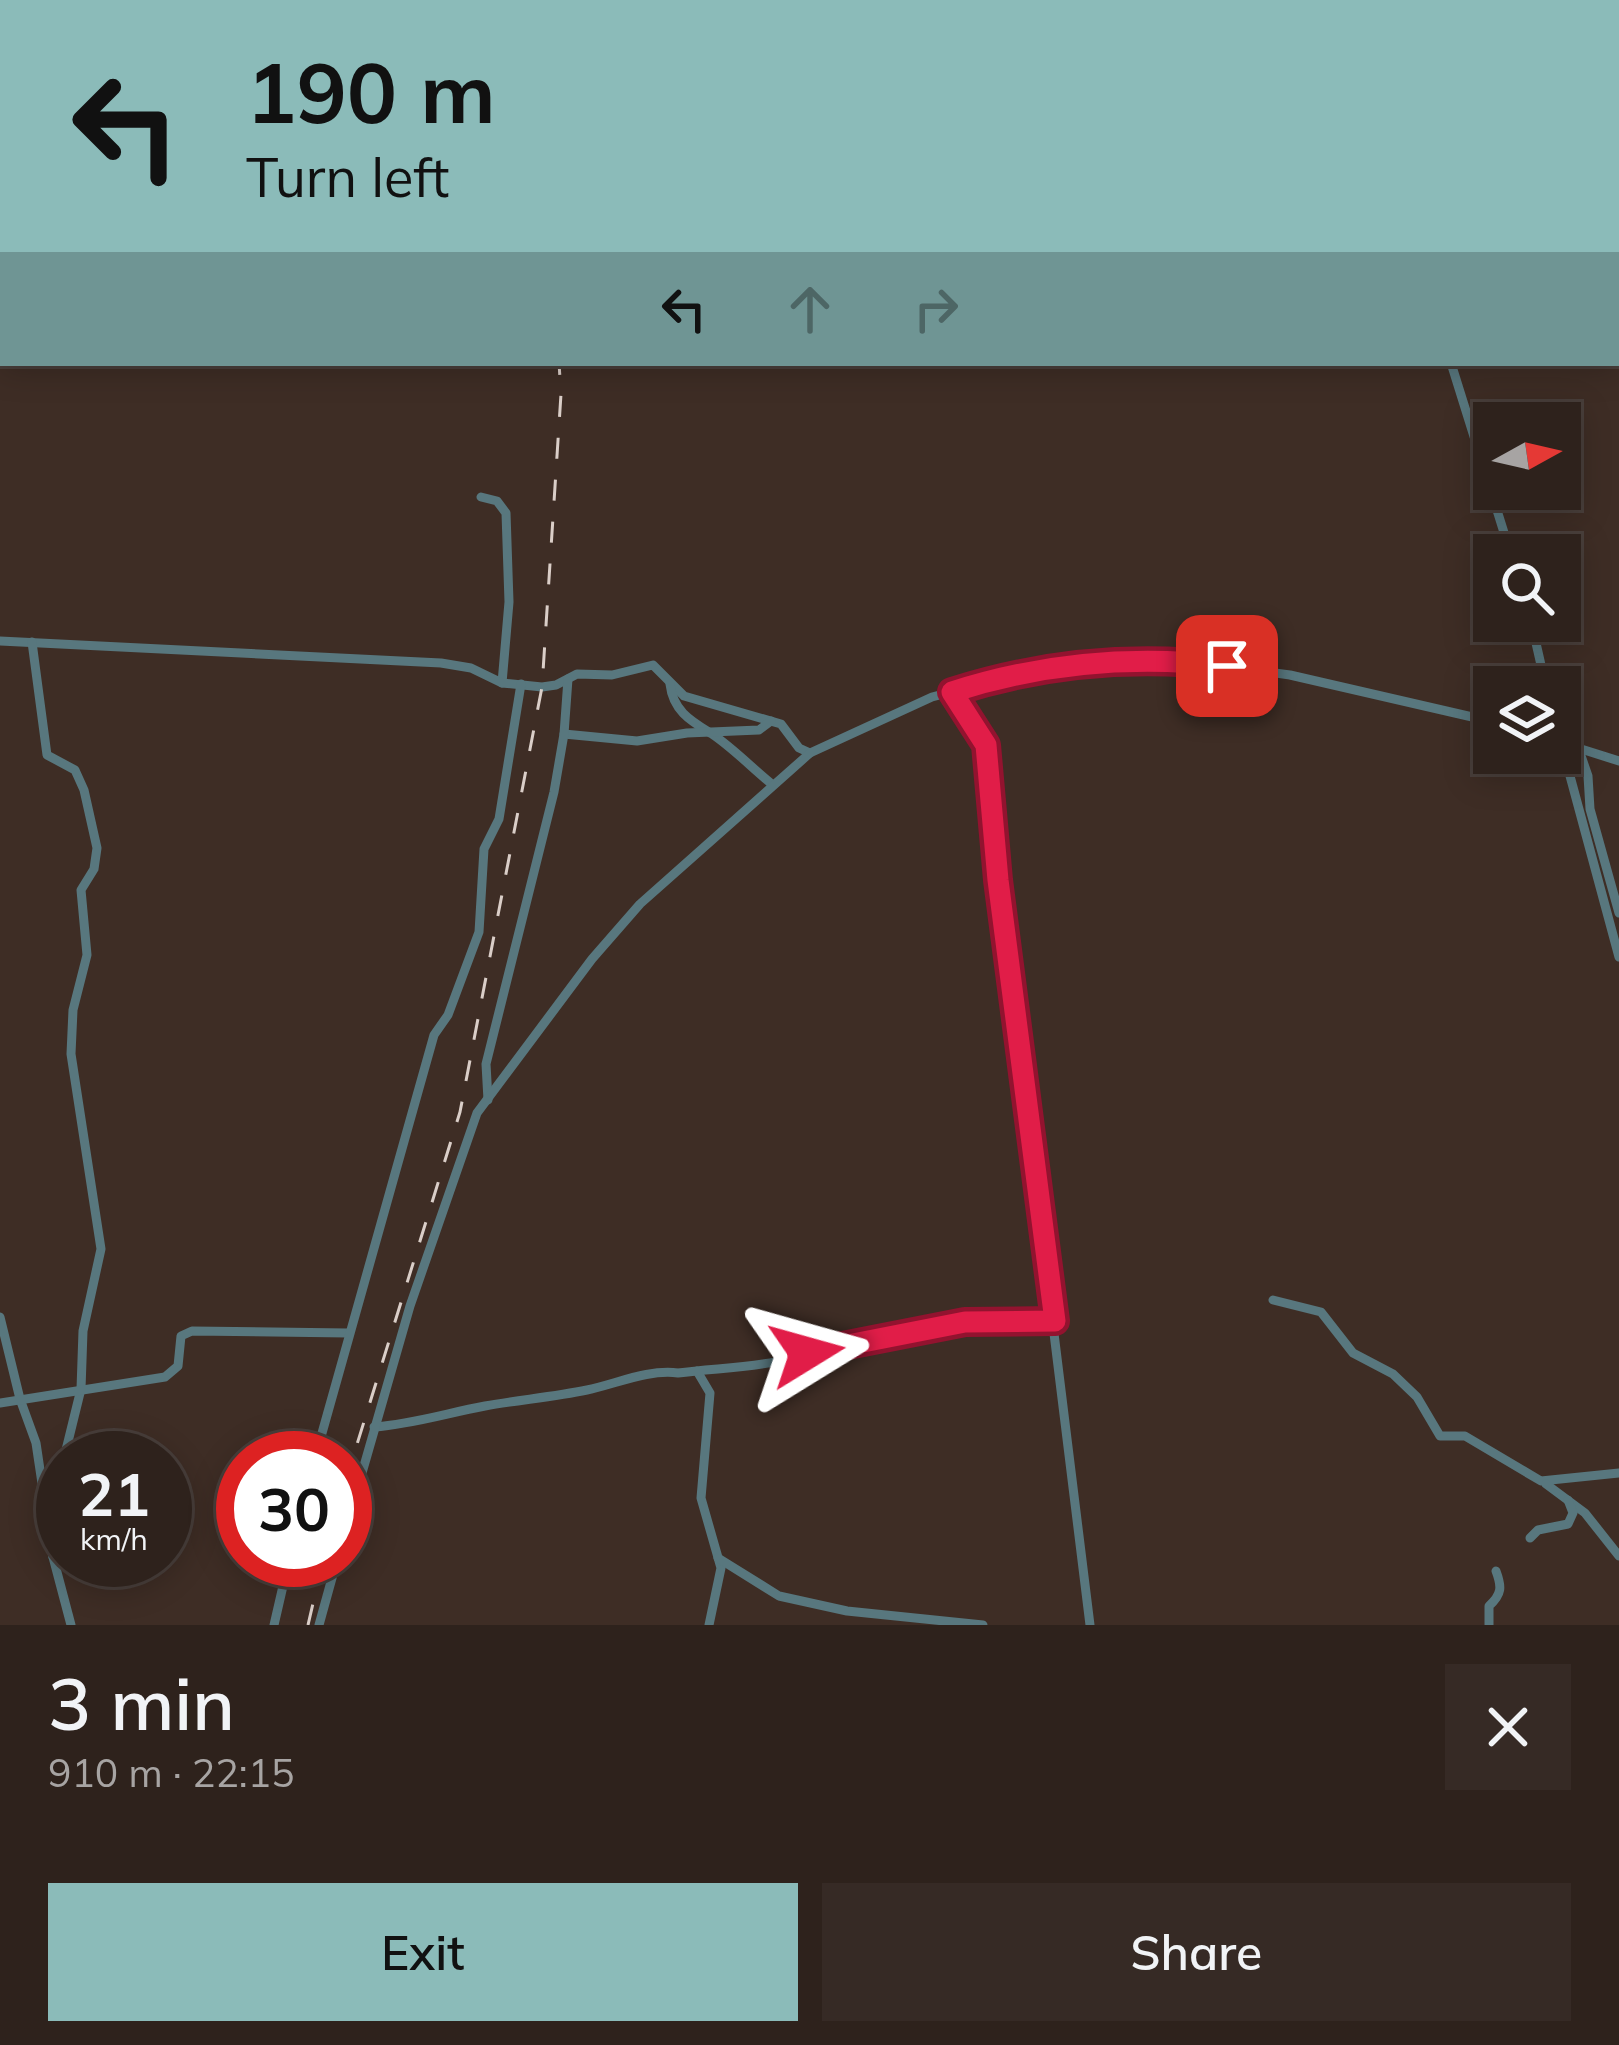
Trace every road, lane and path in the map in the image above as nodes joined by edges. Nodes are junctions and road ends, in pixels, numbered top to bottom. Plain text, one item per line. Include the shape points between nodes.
1 (1452, 366) edge
2 (481, 497) dead end
3 (1504, 534) edge
4 (0, 641) edge
5 (32, 642) junction
6 (568, 679) junction
7 (502, 682) junction
8 (520, 684) junction
9 (670, 684) junction
10 (952, 692) junction
11 (1473, 717) edge
12 (771, 722) junction
13 (706, 732) junction
14 (564, 734) junction
15 (1581, 748) edge
16 (810, 754) junction
17 (1581, 756) edge
18 (1619, 761) edge
19 (1569, 774) edge
20 (773, 785) junction
21 (1619, 913) edge
22 (1619, 958) edge
23 (488, 1100) junction
24 (1273, 1300) dead end
25 (0, 1317) edge
26 (1055, 1321) junction
27 (348, 1333) junction
28 (698, 1370) junction
29 (81, 1389) junction
30 (20, 1399) junction
31 (0, 1403) edge
32 (374, 1427) junction
33 (70, 1431) edge
34 (322, 1431) edge
35 (372, 1434) edge
36 (36, 1443) edge
37 (1619, 1473) edge
38 (1568, 1480) junction
39 (1541, 1481) junction
40 (1565, 1495) junction
41 (1531, 1538) dead end
42 (1619, 1556) edge
43 (718, 1558) junction
44 (1496, 1571) dead end
45 (61, 1587) edge
46 (283, 1587) edge
47 (330, 1587) edge
48 (71, 1621) edge
49 (57, 1625) edge
50 (274, 1625) edge
51 (319, 1625) edge
52 (709, 1625) edge
53 (983, 1625) edge
54 (1090, 1625) edge
55 (1490, 1625) edge

1 - 3 street
2 - 7 street via 506,513
4 - 5 street
5 - 7 street via 441,663
5 - 29 street via 47,754 75,770 97,848 81,890 86,956 71,1029 100,1232
6 - 8 street
6 - 9 street via 653,665
6 - 14 street
7 - 8 street
8 - 27 street via 499,819 484,849 479,932 434,1035
9 - 12 street via 692,700
9 - 13 street via 679,710
10 - 11 street via 1058,666 1200,663
10 - 16 street
10 - 26 street via 986,745
12 - 13 street via 759,730
12 - 16 street
13 - 14 street via 620,742
13 - 20 street
14 - 23 street via 486,1064
15 - 18 street
16 - 20 street
17 - 21 street
19 - 22 street
20 - 23 street via 640,904
23 - 32 street via 463,1146
24 - 39 street via 1321,1312 1352,1352 1417,1397 1440,1436 1465,1436
25 - 30 street
26 - 28 street via 965,1322
26 - 54 street
27 - 29 street via 192,1331 182,1336 178,1366 165,1377
27 - 34 street
28 - 32 street
28 - 43 street via 710,1393 700,1493
29 - 30 street
29 - 33 street
30 - 31 street
30 - 36 street
32 - 35 street
37 - 38 street
38 - 39 street
38 - 40 street
39 - 40 street
40 - 41 street via 1573,1513 1568,1524
40 - 42 street
43 - 52 street
43 - 53 street via 779,1597
44 - 55 street via 1502,1586
45 - 48 street
46 - 50 street
47 - 51 street
48 - 49 street

